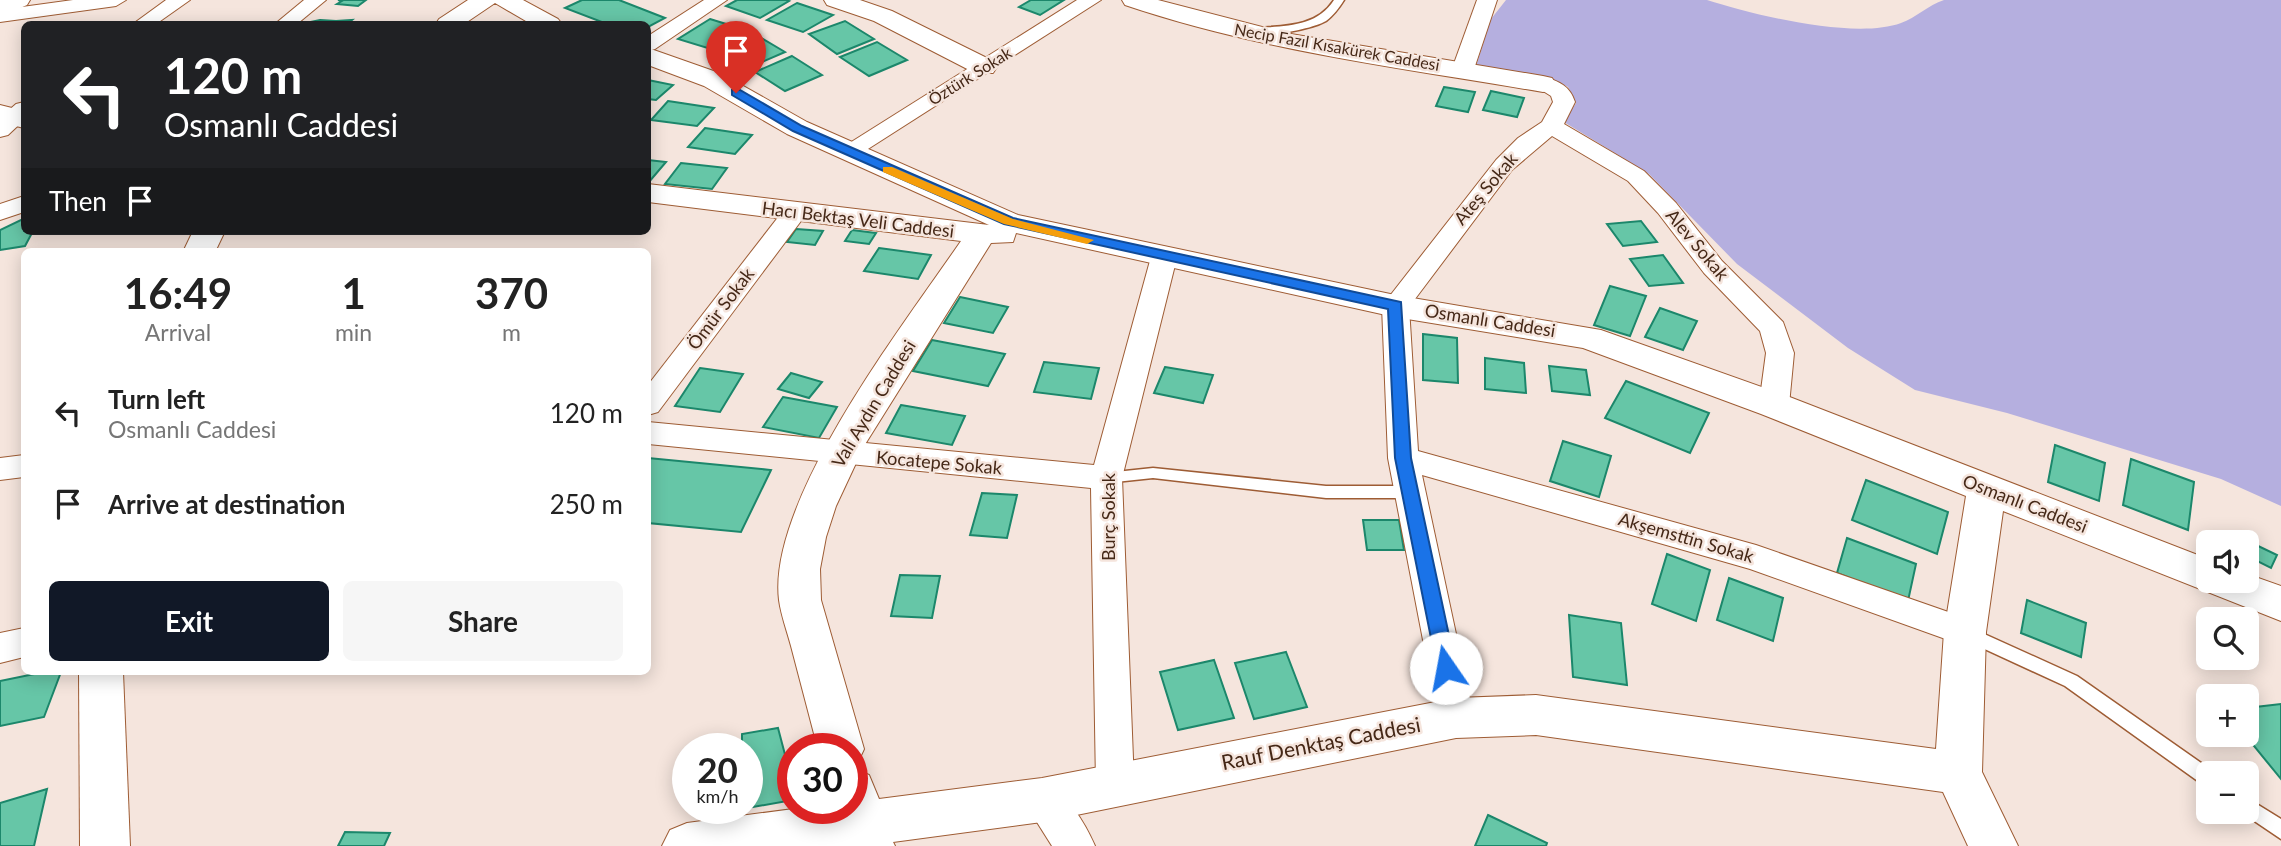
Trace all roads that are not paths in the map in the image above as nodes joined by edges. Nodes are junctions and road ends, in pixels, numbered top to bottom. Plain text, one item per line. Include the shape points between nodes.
1 (18, 0) edge
2 (116, 0) edge
3 (180, 0) edge
4 (316, 0) edge
5 (485, 0) edge
6 (505, 0) edge
7 (717, 0) edge
8 (836, 0) edge
9 (1091, 0) edge
10 (1134, 0) edge
11 (1339, 0) edge
12 (1487, 0) edge
13 (0, 10) edge
14 (0, 16) edge
15 (148, 21) edge
16 (289, 21) edge
17 (453, 21) edge
18 (544, 21) edge
19 (1244, 31) junction
20 (651, 43) edge
21 (651, 57) edge
22 (984, 67) junction
23 (1463, 69) junction
24 (1543, 84) joint
25 (1551, 126) junction
26 (849, 151) junction
27 (651, 193) edge
28 (21, 204) edge
29 (795, 212) junction
30 (0, 213) edge
31 (981, 235) junction
32 (1069, 236) junction
33 (1164, 257) junction
34 (1395, 306) junction
35 (651, 401) edge
36 (1773, 405) junction
37 (651, 433) edge
38 (839, 454) junction
39 (1403, 458) junction
40 (21, 466) edge
41 (0, 469) edge
42 (1106, 478) junction
43 (1987, 489) junction
44 (1410, 492) junction
45 (2196, 571) edge
46 (2252, 593) edge
47 (2281, 604) edge
48 (1965, 632) junction
49 (21, 644) edge
50 (0, 648) edge
51 (101, 675) edge
52 (1456, 718) junction
53 (837, 733) edge
54 (2196, 770) edge
55 (1958, 773) junction
56 (1115, 784) junction
57 (1042, 800) junction
58 (2259, 814) edge
59 (868, 819) edge
60 (834, 824) edge
61 (2281, 830) edge
62 (105, 846) edge
63 (687, 846) edge
64 (1075, 846) edge
65 (1993, 846) edge

1 - 13 street
2 - 14 street
3 - 15 street
4 - 16 street
5 - 17 street
6 - 18 street
7 - 20 street
8 - 22 street via 883,16
9 - 22 street, Öztürk Sokak
10 - 19 street, Necip Fazıl Kısakürek Caddesi
11 - 19 lane via 1324,17 1300,28
12 - 23 street
19 - 23 street, Necip Fazıl Kısakürek Caddesi
21 - 26 street, Osmanlı Caddesi via 713,80 797,128
22 - 26 street, Öztürk Sokak
23 - 24 street, Necip Fazıl Kısakürek Caddesi
24 - 25 street via 1560,92 1564,102
25 - 34 street, Ateş Sokak via 1504,165
25 - 36 street, Alev Sokak via 1636,176 1713,267 1773,328 1780,353
26 - 32 street, Osmanlı Caddesi via 981,211
27 - 29 street, Hacı Bektaş Veli Caddesi
28 - 30 street
29 - 31 street, Hacı Bektaş Veli Caddesi
29 - 35 street, Ömür Sokak
31 - 32 street, Hacı Bektaş Veli Caddesi
31 - 38 street, Vali Aydın Caddesi
32 - 33 street, Osmanlı Caddesi
33 - 34 street, Osmanlı Caddesi
33 - 42 street, Burç Sokak
34 - 36 street, Osmanlı Caddesi via 1589,338
34 - 39 street
36 - 43 street, Osmanlı Caddesi
37 - 38 street, Kocatepe Sokak
38 - 42 street, Kocatepe Sokak
38 - 53 street, Vali Aydın Caddesi via 802,548 798,576 800,600
39 - 44 street
39 - 48 street, Akşemsttin Sokak via 1756,558
40 - 41 street
42 - 44 lane via 1153,473 1326,492
42 - 56 street, Burç Sokak
43 - 45 street, Osmanlı Caddesi
43 - 48 street
44 - 52 street
46 - 47 street
48 - 54 lane via 2071,681
48 - 55 street
49 - 50 street
51 - 62 street
52 - 55 street, Rauf Denktaş Caddesi via 1536,715
52 - 56 street, Rauf Denktaş Caddesi
55 - 65 street
56 - 57 street, Rauf Denktaş Caddesi
57 - 59 street, Rauf Denktaş Caddesi
57 - 64 street
58 - 61 lane
60 - 63 street, Rauf Denktaş Caddesi

